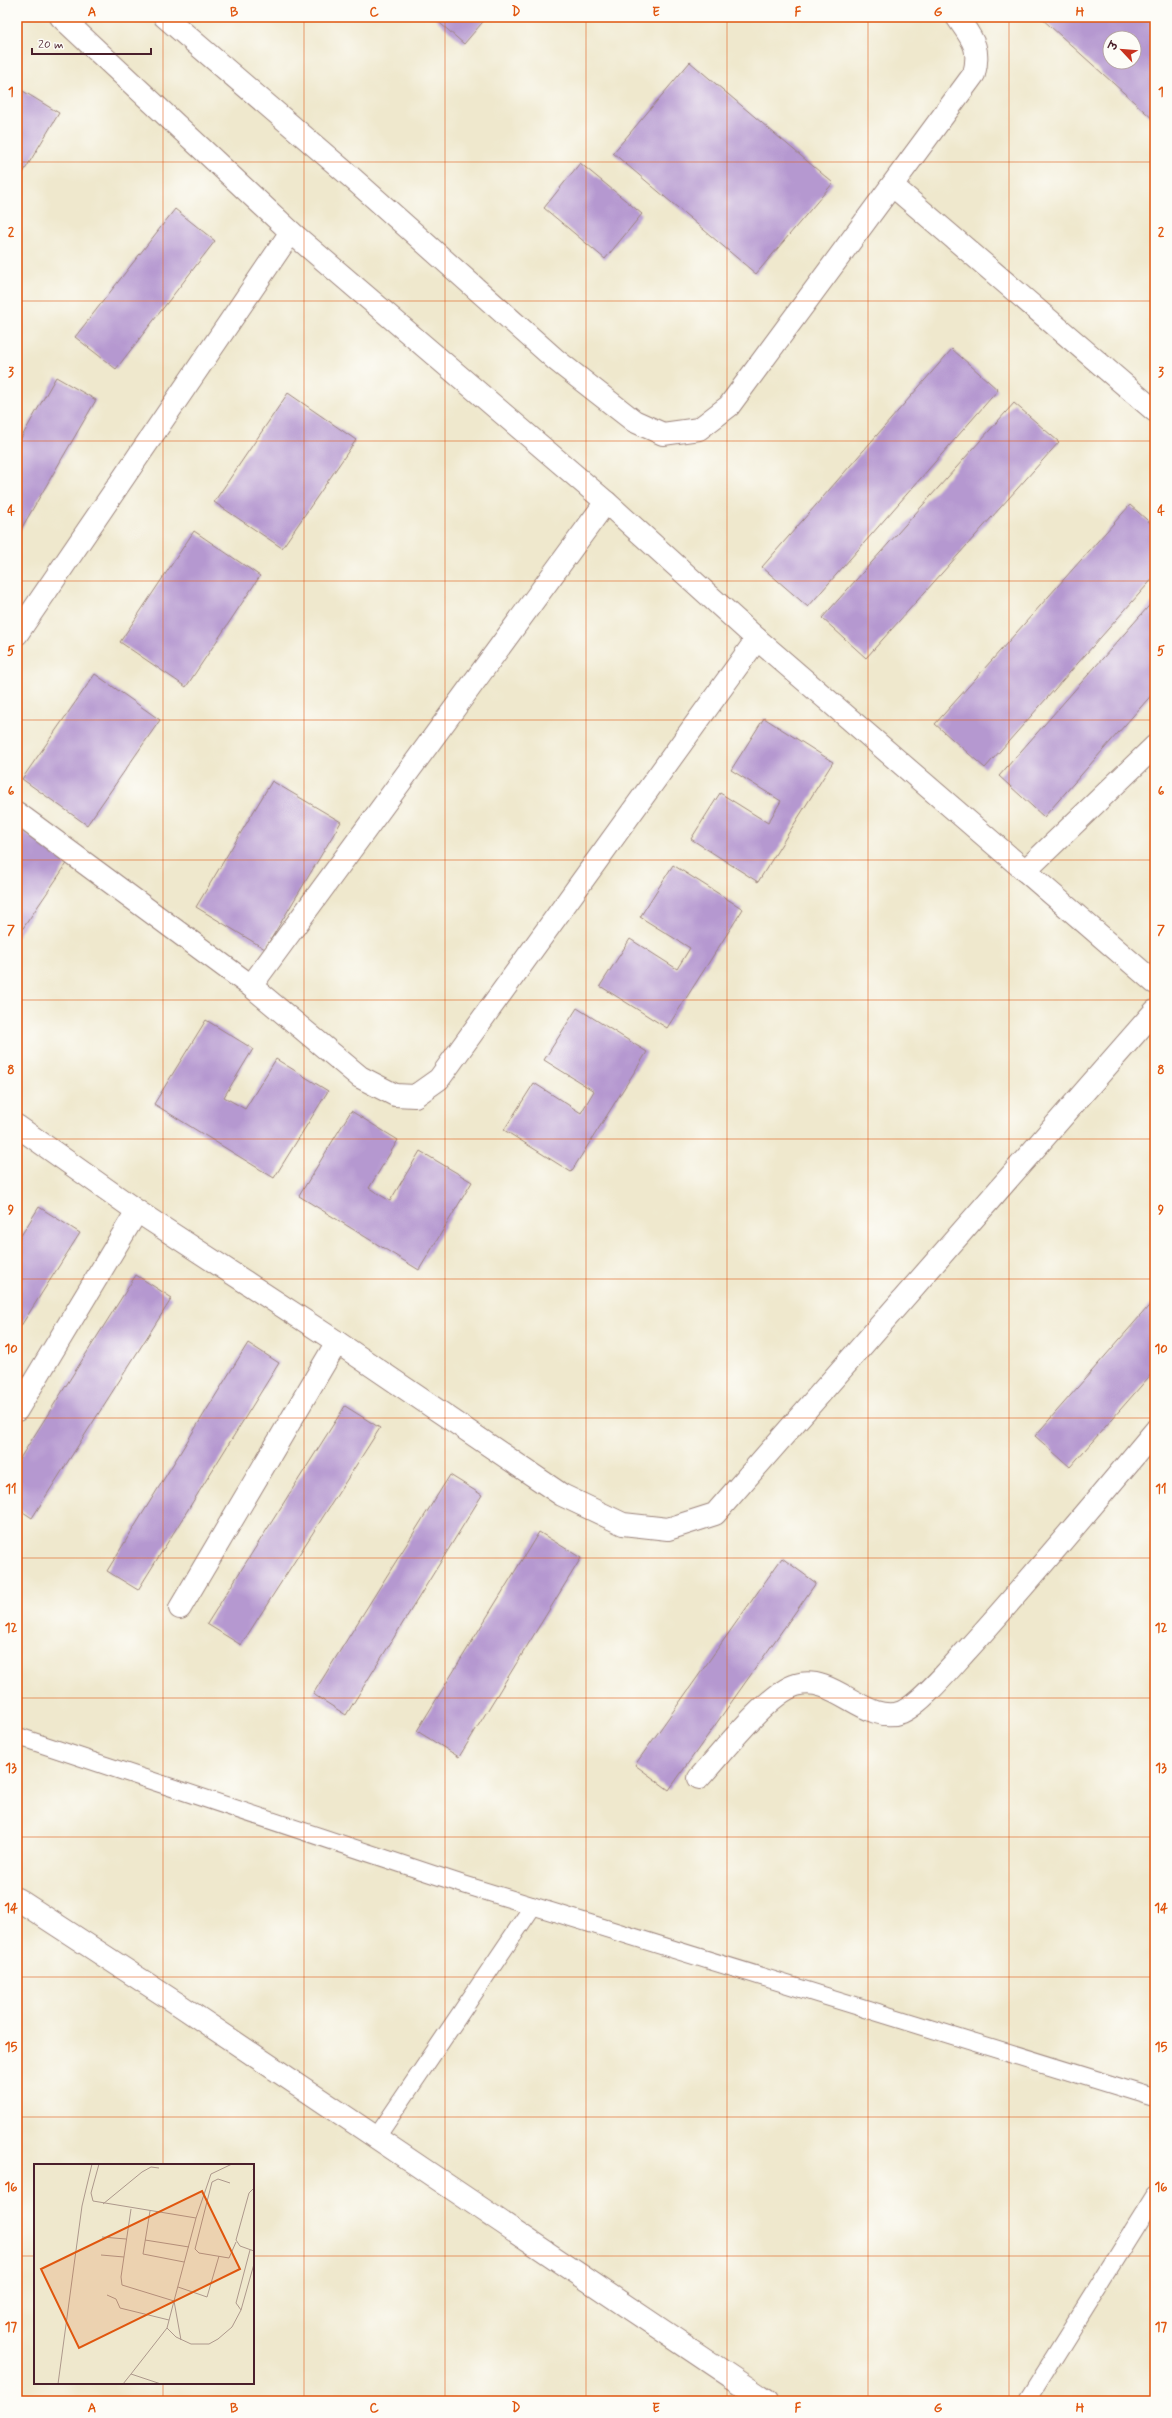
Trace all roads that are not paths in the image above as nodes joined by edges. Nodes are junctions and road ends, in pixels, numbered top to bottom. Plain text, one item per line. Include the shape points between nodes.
1 (62, 17) edge
2 (165, 17) edge
3 (957, 17) edge
4 (892, 186) junction
5 (291, 232) junction
6 (1155, 411) edge
7 (606, 502) junction
8 (17, 634) edge
9 (757, 639) junction
10 (1155, 746) edge
11 (17, 813) edge
12 (1025, 871) junction
13 (1155, 983) edge
14 (251, 986) junction
15 (1155, 1011) edge
16 (17, 1126) edge
17 (137, 1211) junction
18 (337, 1342) junction
19 (17, 1410) edge
20 (1155, 1431) edge
21 (180, 1608) dead end
22 (17, 1736) edge
23 (699, 1778) dead end
24 (17, 1899) edge
25 (533, 1906) junction
26 (1155, 2098) edge
27 (376, 2138) junction
28 (1155, 2196) edge
29 (767, 2401) edge
30 (1027, 2401) edge

1 - 5 street
2 - 4 street via 351,177 556,360 634,421 663,434 699,429 729,406
3 - 4 street via 973,40 979,58 974,74
4 - 6 street
5 - 7 street
5 - 8 street
7 - 9 street
7 - 14 street
9 - 12 street
9 - 14 street via 439,1079 415,1096 395,1095 360,1077
10 - 12 street
11 - 14 street
12 - 13 street
15 - 18 street via 715,1514 668,1529 623,1524 562,1495
16 - 17 street
17 - 18 street
17 - 19 street
18 - 21 street
20 - 23 street via 999,1615 932,1689 902,1712 874,1712 813,1682 795,1685 774,1696
22 - 25 lane
24 - 27 street
25 - 26 lane
25 - 27 lane
27 - 29 street
28 - 30 lane

